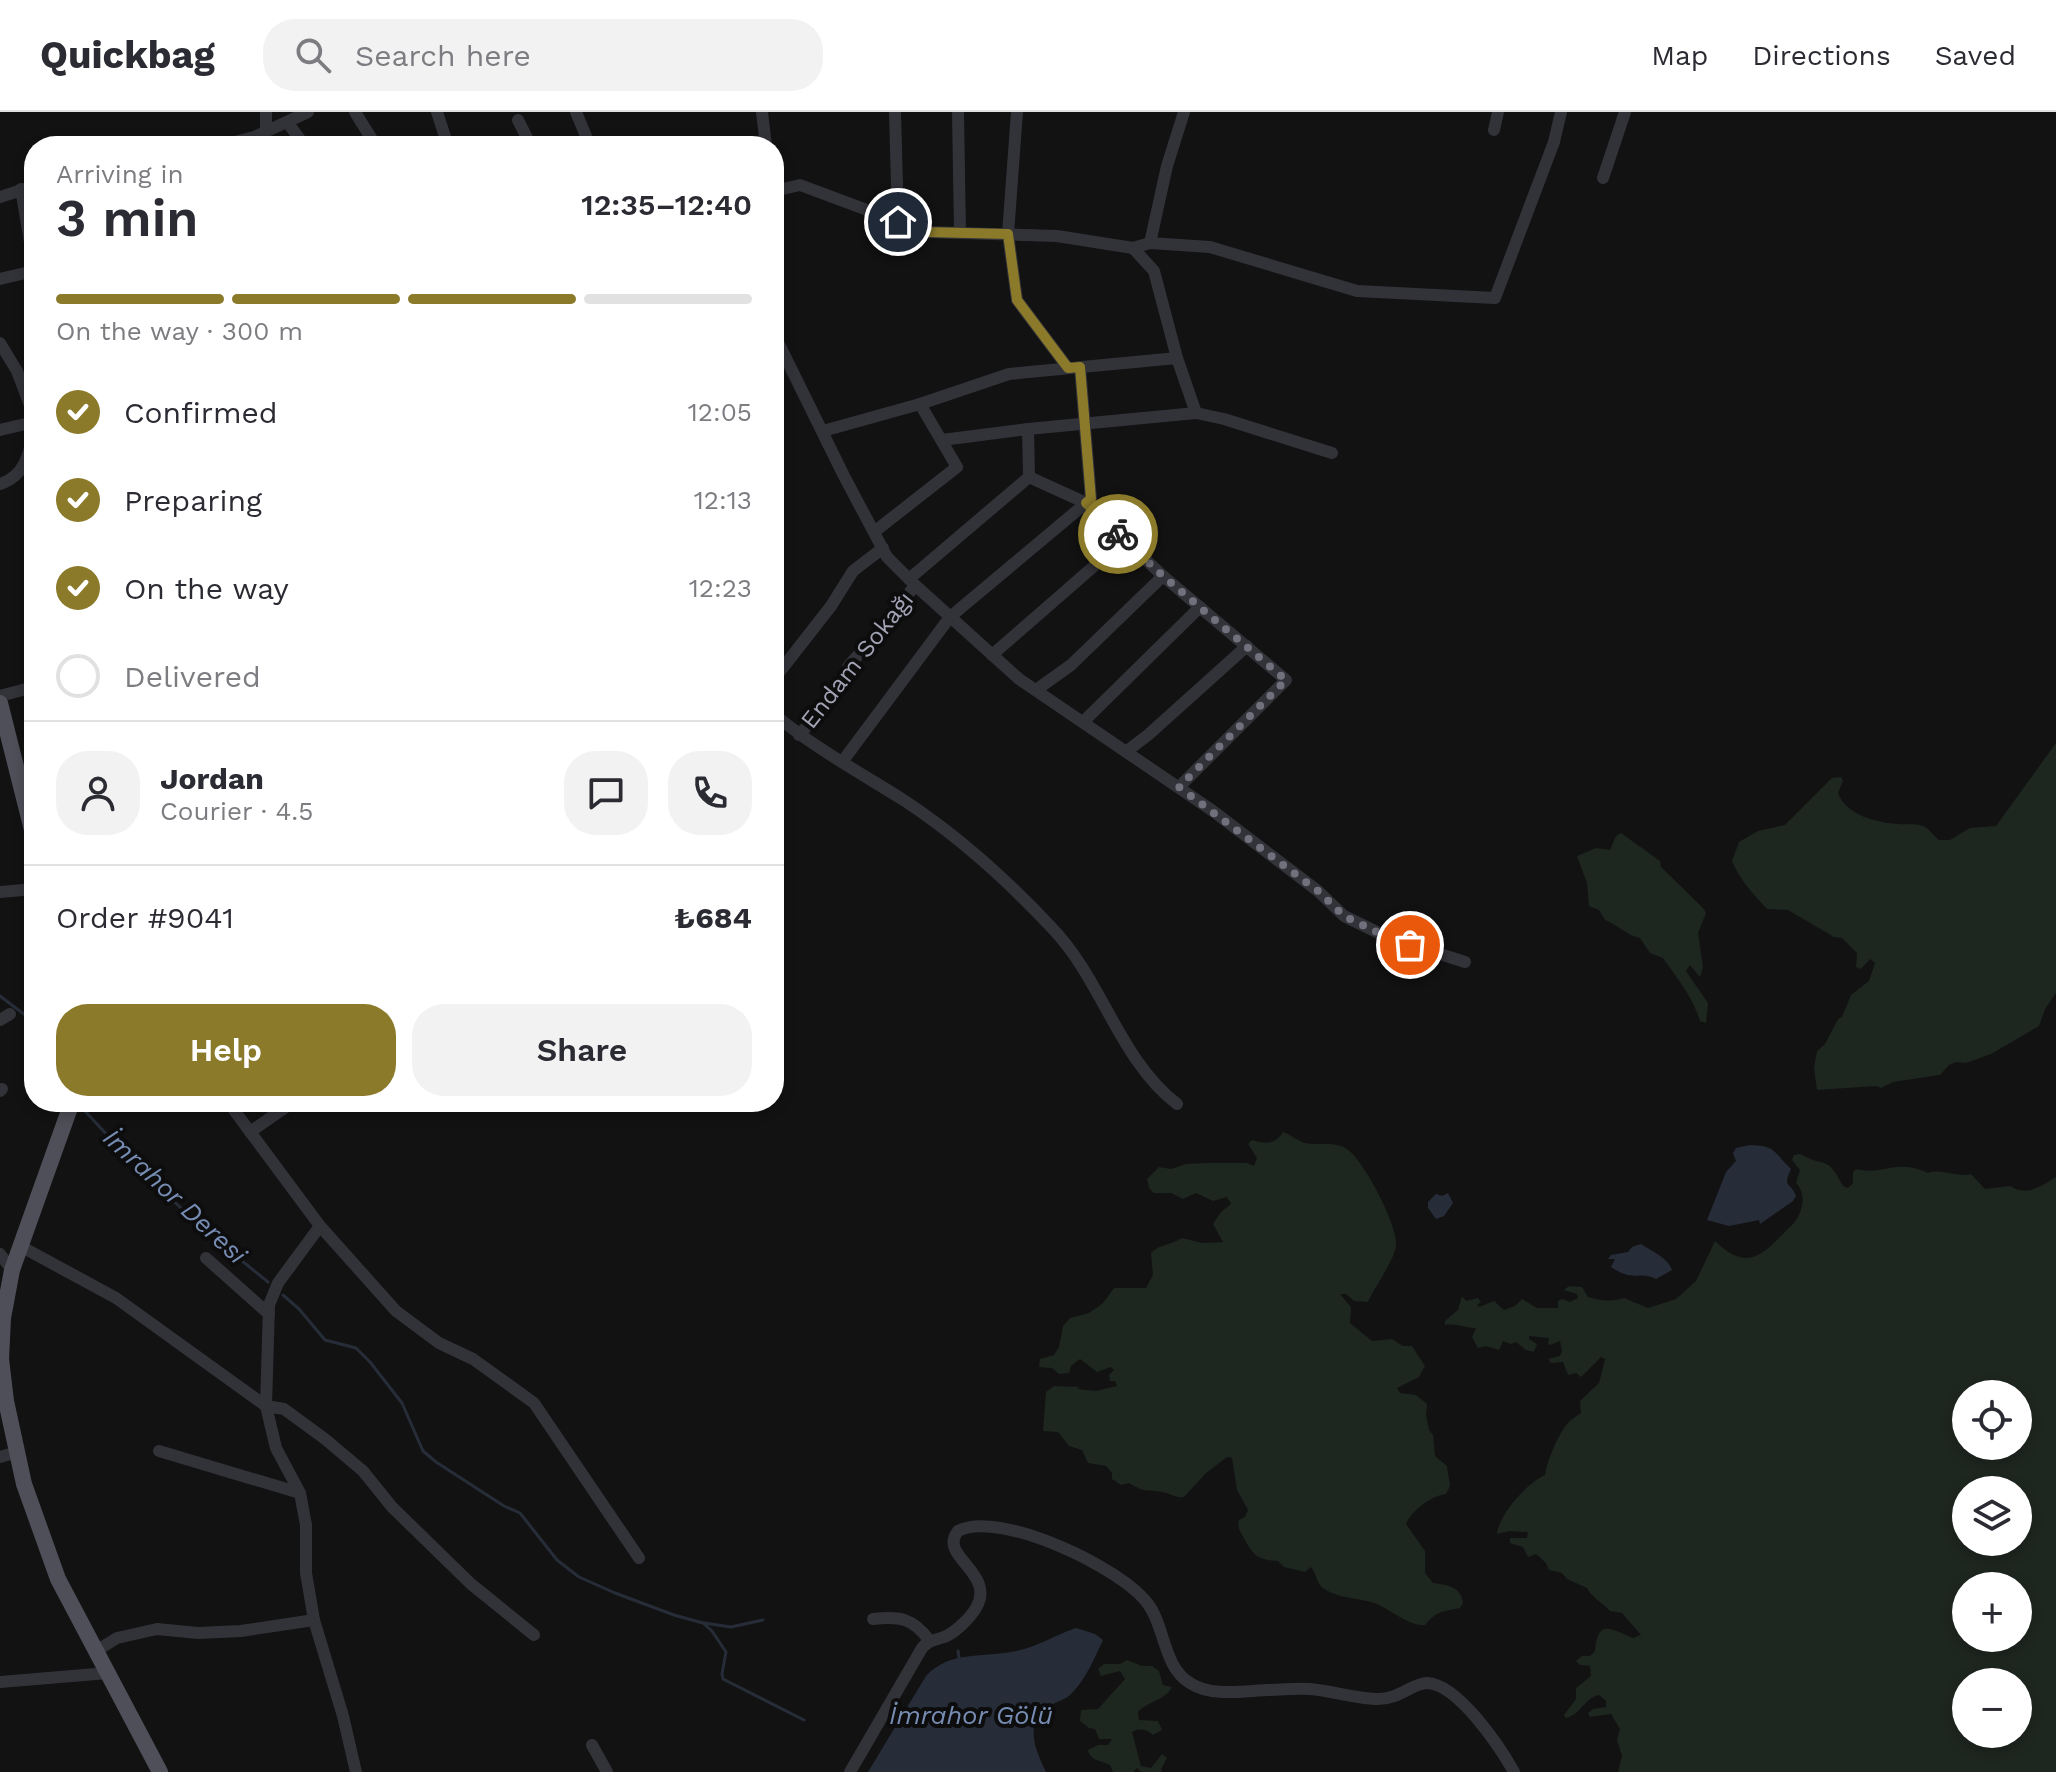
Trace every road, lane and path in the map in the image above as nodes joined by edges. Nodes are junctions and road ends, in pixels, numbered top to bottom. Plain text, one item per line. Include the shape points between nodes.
1 (266, 112) edge
2 (308, 112) edge
3 (355, 112) edge
4 (437, 112) edge
5 (576, 112) edge
6 (762, 112) edge
7 (895, 112) edge
8 (958, 112) edge
9 (1017, 112) edge
10 (1184, 112) edge
11 (1498, 112) edge
12 (1561, 112) edge
13 (1625, 112) edge
14 (518, 120) dead end
15 (287, 122) junction
16 (1494, 130) dead end
17 (266, 131) junction
18 (250, 136) edge
19 (298, 136) edge
20 (370, 136) edge
21 (445, 136) edge
22 (526, 136) edge
23 (586, 136) edge
24 (765, 136) edge
25 (1603, 178) dead end
26 (24, 189) edge
27 (784, 189) edge
28 (0, 197) edge
29 (898, 222) junction
30 (960, 233) junction
31 (1008, 234) junction
32 (1150, 243) junction
33 (1133, 248) junction
34 (24, 272) edge
35 (0, 279) edge
36 (0, 343) edge
37 (784, 354) edge
38 (1177, 358) junction
39 (1074, 367) junction
40 (24, 391) edge
41 (920, 404) junction
42 (1196, 413) junction
43 (24, 422) edge
44 (1086, 425) junction
45 (1028, 429) junction
46 (0, 430) edge
47 (823, 431) junction
48 (942, 440) junction
49 (1332, 453) dead end
50 (24, 466) edge
51 (1029, 477) junction
52 (0, 484) edge
53 (1086, 503) junction
54 (874, 532) junction
55 (1124, 540) junction
56 (883, 548) junction
57 (1163, 576) junction
58 (912, 582) junction
59 (1200, 607) junction
60 (950, 617) junction
61 (1247, 646) junction
62 (992, 655) junction
63 (784, 666) edge
64 (24, 690) edge
65 (1036, 690) junction
66 (0, 696) edge
67 (0, 703) edge
68 (784, 722) edge
69 (1083, 722) junction
70 (799, 735) junction
71 (1127, 751) junction
72 (842, 762) junction
73 (1179, 787) junction
74 (24, 798) edge
75 (24, 890) edge
76 (0, 892) edge
77 (1465, 962) dead end
78 (1177, 1104) dead end
79 (69, 1112) edge
80 (235, 1112) edge
81 (279, 1112) edge
82 (250, 1132) junction
83 (320, 1226) junction
84 (22, 1247) junction
85 (0, 1254) edge
86 (206, 1258) dead end
87 (12, 1270) junction
88 (269, 1314) junction
89 (3, 1401) edge
90 (266, 1406) junction
91 (159, 1451) dead end
92 (17, 1452) junction
93 (0, 1457) edge
94 (300, 1493) junction
95 (639, 1558) dead end
96 (873, 1619) dead end
97 (314, 1620) junction
98 (534, 1635) dead end
99 (929, 1640) junction
100 (96, 1651) junction
101 (108, 1673) junction
102 (0, 1682) edge
103 (592, 1745) dead end
104 (159, 1770) edge
105 (356, 1772) edge
106 (607, 1772) edge
107 (850, 1772) edge
108 (1514, 1772) edge

1 - 17 street
2 - 15 street
3 - 20 street
4 - 21 street
5 - 23 street
6 - 24 street
7 - 29 street
8 - 30 street
9 - 31 street
10 - 32 street
11 - 16 street
12 - 32 street via 1495,298 1357,291 1210,247
13 - 25 street
14 - 22 street
15 - 17 street
15 - 19 street
17 - 18 street
26 - 28 street
27 - 29 street via 800,185
29 - 30 street via 926,232
30 - 31 street
31 - 33 street
31 - 39 street via 1017,300
32 - 33 street
33 - 38 street via 1154,271
34 - 35 street
36 - 40 street
37 - 47 street
38 - 39 street
38 - 42 street
39 - 41 street via 1009,374
39 - 44 street
41 - 47 street
41 - 48 street
42 - 44 street
42 - 49 street
43 - 46 street
44 - 45 street
44 - 53 street via 1091,499
45 - 48 street
45 - 51 street
47 - 54 street
48 - 54 street via 957,467
50 - 52 street
51 - 53 street
51 - 58 street, Endam Sokağı
53 - 55 street
53 - 60 street
54 - 56 street
55 - 57 street
55 - 62 street
56 - 58 street
56 - 63 street via 853,571
57 - 59 street
57 - 65 street via 1071,665
58 - 60 street
58 - 70 street, Endam Sokağı via 887,624 850,664 827,704
59 - 61 street
59 - 69 street
60 - 62 street
60 - 72 street
61 - 71 street
61 - 73 street via 1286,680
62 - 65 street
64 - 66 street
65 - 69 street
67 - 74 main road
68 - 70 street
69 - 71 street
70 - 72 street
71 - 73 street
72 - 78 street via 935,822 1051,926 1080,960 1137,1063
73 - 77 street via 1352,921
75 - 76 street
79 - 84 main road
80 - 82 street
81 - 82 street
82 - 83 street
83 - 88 street via 278,1283
83 - 95 street via 396,1311 534,1403
84 - 87 main road
84 - 90 street via 116,1298
85 - 87 street
86 - 88 street
87 - 89 main road via 2,1332
88 - 90 street
89 - 92 main road
90 - 94 street via 276,1448
90 - 98 street via 284,1409 363,1471 471,1584
91 - 94 street
92 - 93 street
92 - 100 main road via 58,1579
94 - 97 street
96 - 99 street via 909,1620
97 - 100 street via 241,1631 157,1629 117,1638
97 - 105 street
99 - 107 street
99 - 108 street via 949,1635 966,1620 981,1593 954,1550 954,1536 973,1526 1008,1529 1104,1567 1137,1591 1157,1618 1180,1675 1190,1684 1208,1690 1309,1689 1376,1699 1401,1695 1419,1684 1437,1685 1494,1739
100 - 101 main road
101 - 102 street
101 - 104 main road
103 - 106 street

